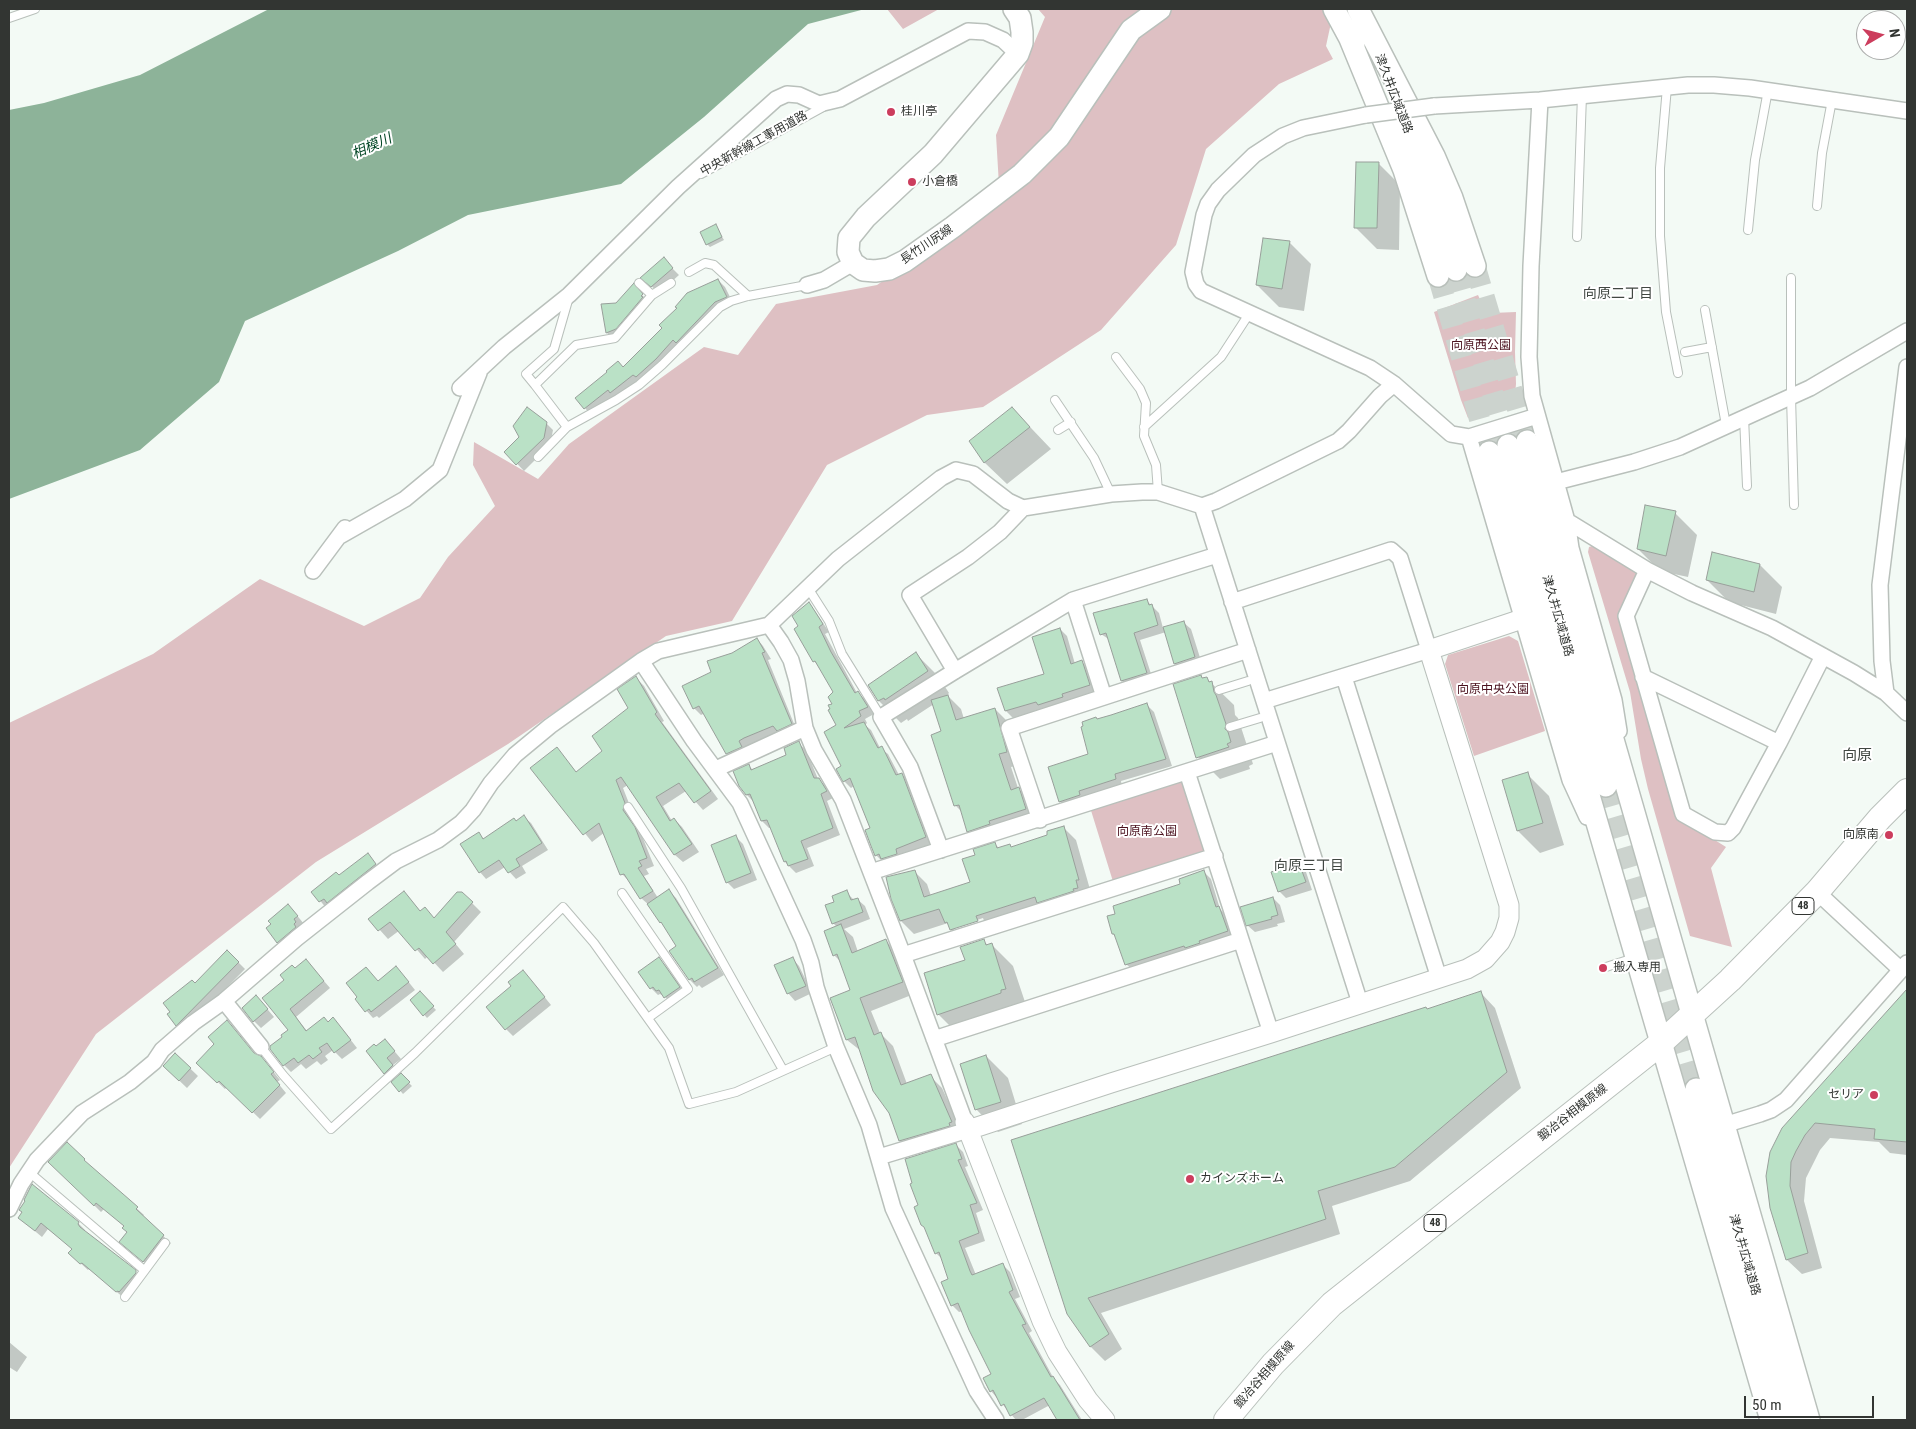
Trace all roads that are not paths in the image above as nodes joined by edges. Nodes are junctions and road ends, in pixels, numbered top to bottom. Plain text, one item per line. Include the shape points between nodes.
1 (35, 9) edge
2 (1160, 9) edge
3 (1334, 9) edge
4 (1017, 13) edge
5 (9, 18) edge
6 (1358, 22) edge
7 (1018, 54) junction
8 (1667, 87) junction
9 (1768, 90) junction
10 (1582, 95) junction
11 (1540, 100) junction
12 (1832, 100) junction
13 (831, 102) junction
14 (1907, 111) edge
15 (678, 187) junction
16 (1817, 206) dead end
17 (1748, 230) dead end
18 (1577, 237) dead end
19 (853, 262) junction
20 (1456, 271) junction
21 (689, 272) dead end
22 (1791, 278) dead end
23 (639, 282) dead end
24 (671, 283) dead end
25 (807, 285) joint
26 (652, 294) junction
27 (569, 295) junction
28 (748, 296) junction
29 (1705, 310) dead end
30 (1249, 314) junction
31 (1907, 331) edge
32 (1712, 347) junction
33 (1686, 352) dead end
34 (1116, 358) dead end
35 (482, 367) junction
36 (1907, 367) edge
37 (1678, 373) dead end
38 (1394, 384) junction
39 (535, 385) junction
40 (460, 388) dead end
41 (1792, 396) junction
42 (1055, 400) dead end
43 (1537, 416) junction
44 (1744, 417) junction
45 (1071, 422) junction
46 (1726, 424) junction
47 (567, 426) junction
48 (1144, 427) junction
49 (1058, 430) dead end
50 (1468, 437) junction
51 (1508, 446) junction
52 (538, 457) dead end
53 (1556, 482) junction
54 (1747, 486) dead end
55 (1158, 492) junction
56 (1111, 494) junction
57 (1794, 505) dead end
58 (1202, 506) junction
59 (1023, 508) junction
60 (353, 516) dead end
61 (1567, 521) junction
62 (340, 536) junction
63 (1217, 555) junction
64 (1647, 570) junction
65 (314, 571) dead end
66 (808, 588) junction
67 (1073, 600) junction
68 (1232, 602) junction
69 (1522, 619) junction
70 (769, 625) junction
71 (1248, 650) junction
72 (1429, 650) junction
73 (1823, 656) junction
74 (641, 661) junction
75 (955, 671) junction
76 (1643, 676) junction
77 (1344, 677) junction
78 (1248, 681) dead end
79 (1219, 690) dead end
80 (1886, 693) junction
81 (1104, 697) junction
82 (1264, 701) junction
83 (1907, 713) edge
84 (881, 717) junction
85 (1260, 718) dead end
86 (1230, 727) dead end
87 (805, 728) junction
88 (1277, 743) junction
89 (1779, 744) junction
90 (716, 770) junction
91 (1187, 772) junction
92 (1606, 786) tunnel mouth
93 (1907, 791) edge
94 (1628, 792) junction
95 (628, 807) dead end
96 (1040, 820) junction
97 (941, 850) junction
98 (1215, 856) junction
99 (1606, 856) junction
100 (871, 872) junction
101 (1818, 892) junction
102 (622, 893) dead end
103 (1241, 940) junction
104 (903, 954) junction
105 (1636, 957) junction
106 (1904, 967) edge
107 (1603, 968) dead end
108 (1439, 978) junction
109 (224, 1001) junction
110 (1360, 1003) junction
111 (1693, 1015) junction
112 (648, 1018) junction
113 (1271, 1033) junction
114 (934, 1039) junction
115 (1661, 1043) junction
116 (261, 1047) joint
117 (836, 1047) junction
118 (783, 1070) junction
119 (1696, 1089) tunnel mouth
120 (1724, 1125) junction
121 (966, 1126) junction
122 (879, 1157) junction
123 (30, 1172) junction
124 (9, 1210) edge
125 (165, 1243) dead end
126 (144, 1270) junction
127 (125, 1297) dead end
128 (996, 1420) edge
129 (1105, 1420) edge
130 (1226, 1420) edge
131 (1771, 1420) edge
132 (1792, 1420) edge
133 (1810, 1420) edge

1 - 5 lane
2 - 19 main road, 長竹川尻線 via 1131,30 1058,137 1022,174 897,265 875,271 863,270
3 - 6 main road
4 - 7 main road via 1022,43
6 - 20 main road, 津久井広域道路 via 1420,164
6 - 20 main road via 1404,170
6 - 20 main road via 1434,156 1452,198
7 - 13 street via 1003,40 985,32 968,31
7 - 19 main road via 933,154 856,227 849,238 848,252
8 - 9 street via 1714,85
8 - 10 street
8 - 37 lane via 1660,168 1660,236 1666,312
9 - 12 street
9 - 17 lane via 1755,160
10 - 11 street
10 - 18 lane
11 - 30 street, bridge via 1434,106 1366,115 1303,128 1282,136 1254,155 1208,204 1193,272 1201,291
11 - 43 street via 1529,357
12 - 14 street
12 - 16 lane
13 - 15 lane, 中央新幹線工事用道路
13 - 15 street via 819,104 787,94 776,99
15 - 27 street
19 - 25 street via 824,280
21 - 28 lane via 705,264 714,265
22 - 41 lane
23 - 26 lane
24 - 26 lane
25 - 28 lane
26 - 39 lane via 615,338 576,345
27 - 35 street
27 - 39 lane via 554,349 526,374
28 - 47 lane via 720,307 639,385
29 - 32 lane
30 - 38 street via 1370,368
30 - 48 lane via 1221,357
31 - 41 street via 1840,372
32 - 33 lane
32 - 46 lane
34 - 48 lane via 1140,389 1146,403
35 - 40 street
35 - 62 street via 440,470 405,499
36 - 80 street via 1880,585
38 - 50 street via 1450,434
38 - 58 street via 1338,441
39 - 47 lane
41 - 44 street
41 - 57 lane
42 - 45 lane
43 - 50 street
43 - 53 street
44 - 46 street
44 - 54 lane
45 - 49 lane
45 - 56 lane via 1094,458
46 - 53 street via 1680,447
47 - 52 lane
48 - 55 lane via 1144,436 1156,465
50 - 69 street
51 - 92 main road, 津久井広域道路
51 - 94 main road
51 - 99 main road
53 - 61 street
55 - 56 street
55 - 58 street
56 - 59 street
58 - 63 street
59 - 66 street via 1008,501 973,474 956,470 941,478 838,559
59 - 75 street via 988,542 910,595
60 - 62 street
61 - 64 street
61 - 94 street via 1571,548 1614,700
62 - 65 street
63 - 67 street
63 - 68 street
64 - 73 street via 1772,628
64 - 76 street via 1626,616
66 - 70 street
66 - 84 lane via 829,621 842,654
67 - 75 street
67 - 81 street
68 - 71 street
68 - 72 street via 1391,550 1400,558
69 - 72 street
69 - 99 street via 1570,780
70 - 74 street via 658,651
70 - 87 street via 791,660
71 - 81 street
71 - 82 street
72 - 77 street
72 - 108 street via 1509,905 1505,932 1493,952 1467,969
73 - 80 street
73 - 89 street
74 - 90 street
74 - 109 street via 515,755 461,822 438,840 396,861 368,882
75 - 84 street
76 - 89 street
76 - 89 street via 1683,814 1715,832 1728,833 1733,828
77 - 82 street
77 - 108 street
78 - 79 lane
80 - 83 street
81 - 96 street via 1009,728
82 - 88 street
84 - 97 street via 910,767
85 - 86 lane
87 - 90 street
87 - 100 street via 843,800
88 - 91 street
88 - 110 street
90 - 117 street via 740,803 804,940
91 - 96 street
91 - 98 street
93 - 101 main road, 鍛冶谷相模原線 / 48
94 - 111 main road
95 - 118 lane via 681,888
96 - 97 street
97 - 100 street
98 - 103 street
98 - 104 street
99 - 105 main road
100 - 104 street
101 - 106 street
101 - 111 main road, 鍛冶谷相模原線 / 48
102 - 112 lane via 688,989
103 - 113 street
103 - 114 street
104 - 114 street
105 - 107 lane
105 - 115 main road
106 - 120 street via 1786,1100 1771,1110
108 - 110 street
109 - 116 street
109 - 123 street via 193,1023 130,1082 82,1113 37,1160
110 - 113 street
111 - 115 main road, 鍛冶谷相模原線 / 48
111 - 120 main road
112 - 116 lane via 563,907 331,1129
112 - 118 lane via 668,1048 689,1104 736,1092
113 - 121 street
114 - 121 street
115 - 130 main road, 鍛冶谷相模原線 / 48 via 1332,1304 1279,1358
115 - 131 main road
117 - 118 lane
117 - 122 street
119 - 132 main road, 津久井広域道路
120 - 133 main road
121 - 122 street
121 - 129 street via 1045,1329 1056,1352
122 - 128 street via 893,1208 977,1391
123 - 124 street
123 - 126 lane
125 - 126 lane
126 - 127 lane

